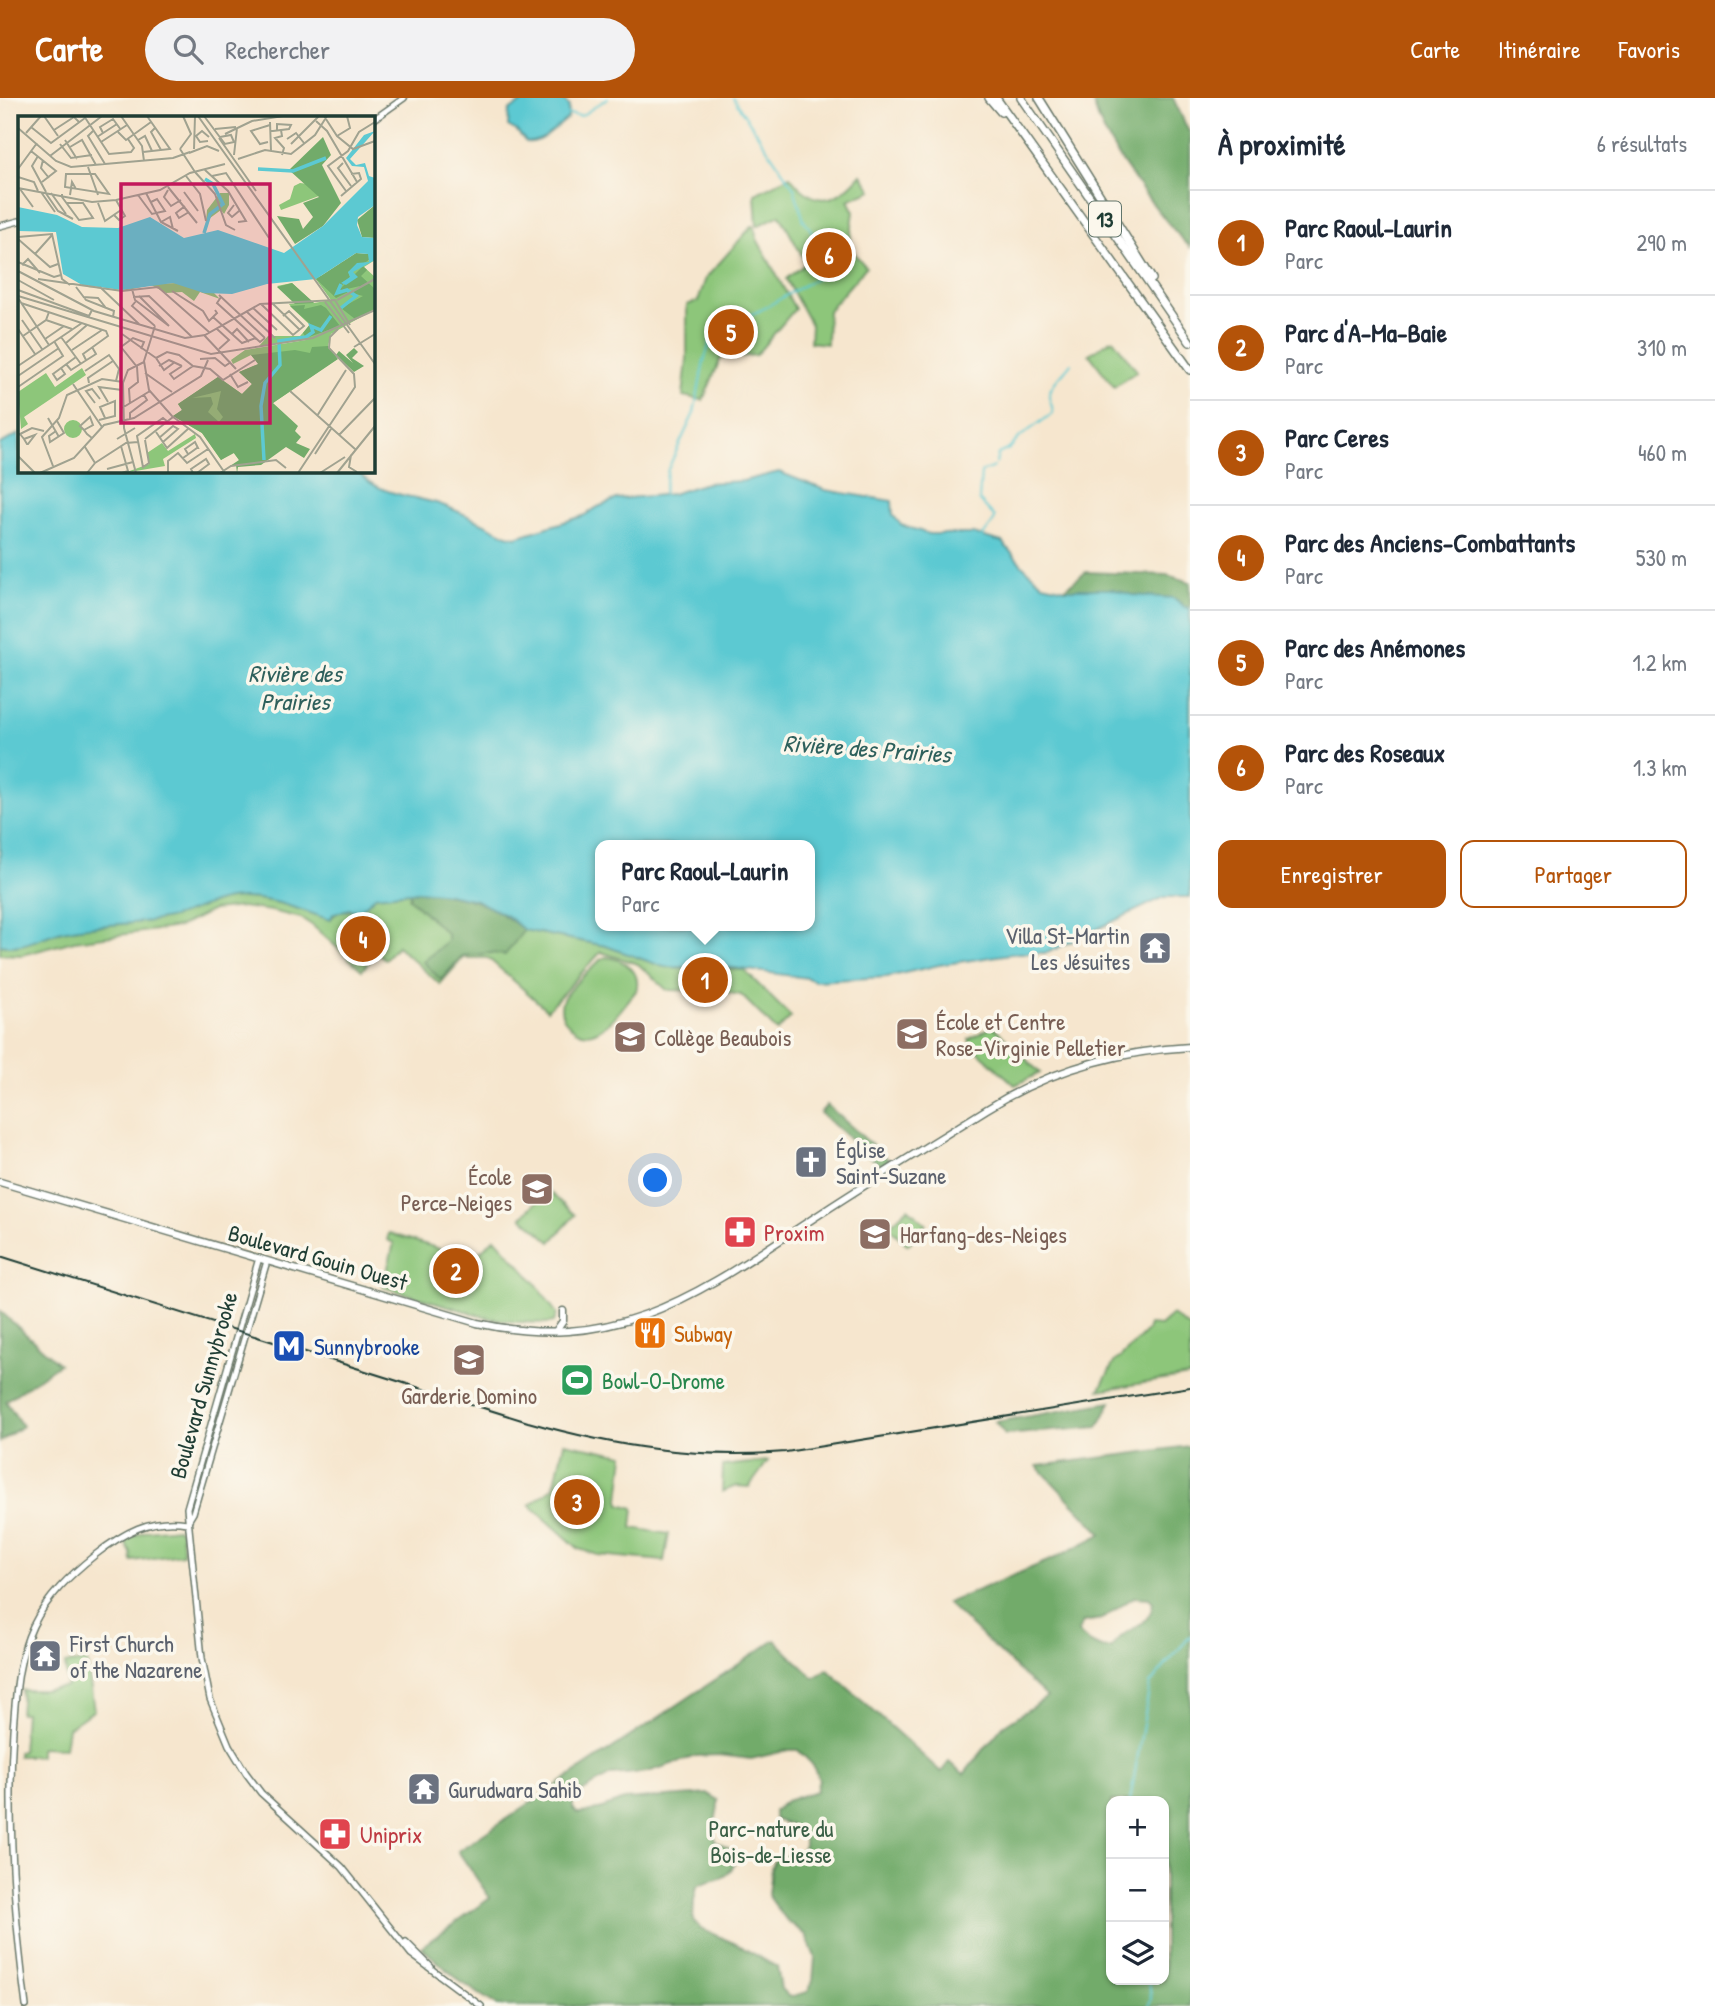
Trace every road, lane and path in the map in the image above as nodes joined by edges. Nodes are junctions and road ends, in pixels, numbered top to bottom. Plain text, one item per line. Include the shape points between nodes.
1 (404, 98) edge
2 (989, 98) edge
3 (996, 98) edge
4 (1021, 98) edge
5 (1039, 98) edge
6 (374, 119) edge
7 (1022, 136) junction
8 (18, 221) edge
9 (0, 226) edge
10 (1189, 341) edge
11 (1190, 370) edge
12 (1190, 1047) edge
13 (0, 1182) edge
14 (263, 1260) junction
15 (563, 1311) dead end
16 (556, 1331) junction
17 (187, 1523) junction
18 (26, 2006) edge
19 (481, 2006) edge

1 - 6 street
2 - 7 highway
3 - 7 highway, 13
4 - 10 highway, 13
5 - 10 highway
7 - 11 highway, 13
8 - 9 street
12 - 16 main road, Boulevard Gouin Ouest via 1112,1058 1039,1082 987,1109 702,1290 628,1320
13 - 14 main road, Boulevard Gouin Ouest
14 - 16 main road, Boulevard Gouin Ouest via 480,1323
14 - 17 street, Boulevard Sunnybrooke via 190,1491
15 - 16 main road
17 - 18 street via 144,1526 120,1536 59,1587 25,1644 16,1690 11,1836
17 - 19 street, Boulevard Sunnybrooke via 205,1675 229,1745 246,1773 261,1793 342,1867 411,1954

